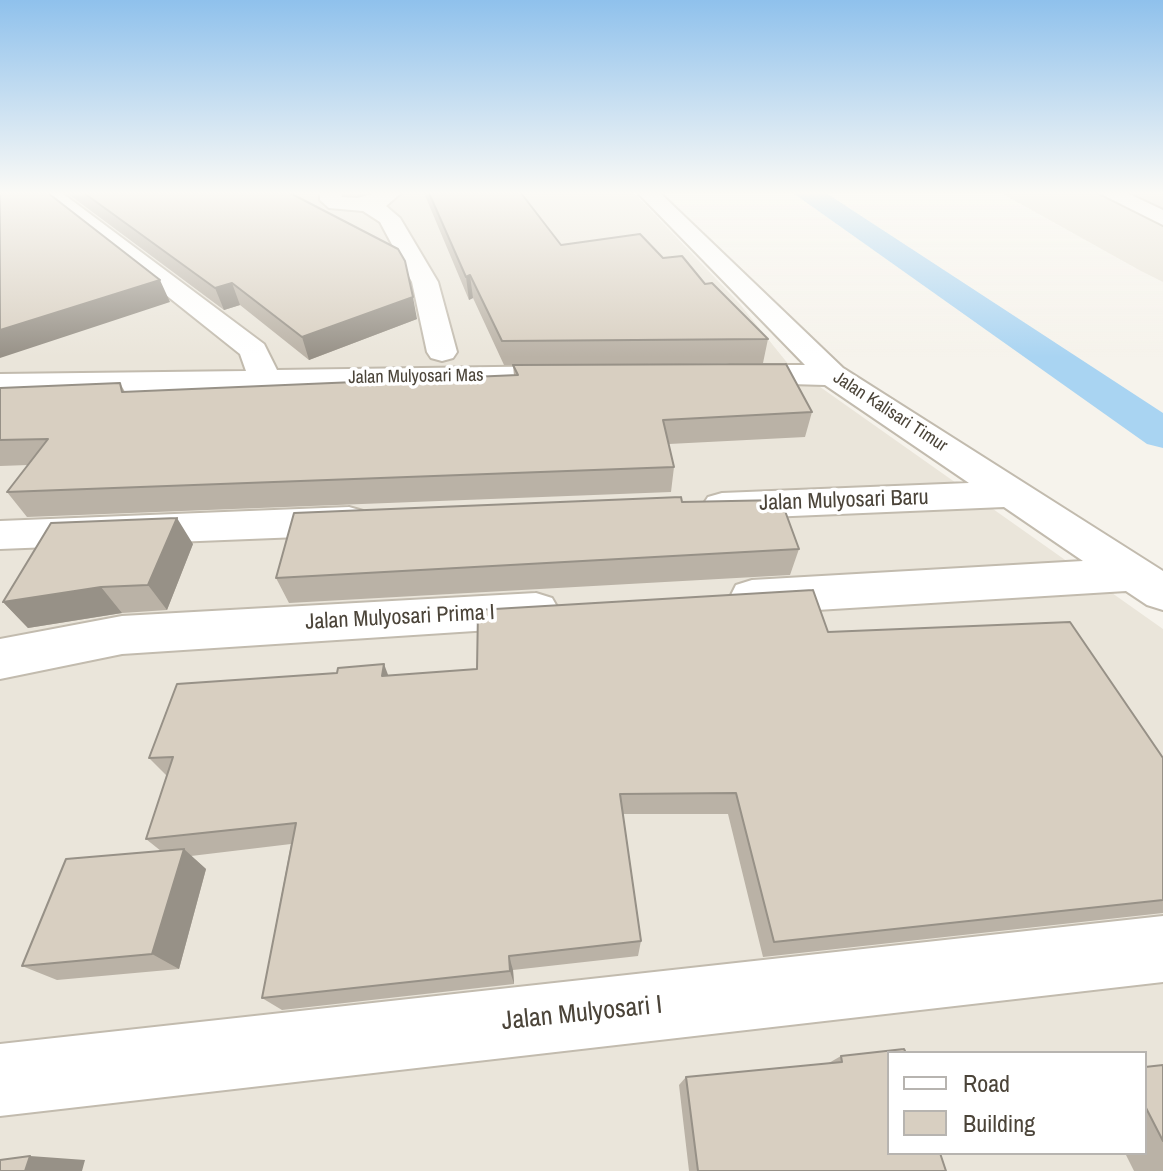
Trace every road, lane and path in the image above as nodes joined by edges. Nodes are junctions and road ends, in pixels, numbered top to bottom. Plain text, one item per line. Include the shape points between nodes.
1 (119, 248) edge
2 (406, 248) edge
3 (703, 248) edge
4 (442, 352) dead end
5 (693, 375) edge
6 (832, 375) junction
7 (597, 376) edge
8 (265, 378) junction
9 (0, 384) edge
10 (1017, 494) junction
11 (683, 507) edge
12 (381, 520) edge
13 (0, 535) edge
14 (1150, 583) edge
15 (709, 599) edge
16 (582, 607) edge
17 (0, 659) edge
18 (1163, 949) edge
19 (0, 1080) edge

1 - 8 street via 253,350
2 - 4 street via 425,282
3 - 6 street, Jalan Kalisari Timur
5 - 6 street
6 - 10 street, Jalan Kalisari Timur
7 - 8 street, Jalan Mulyosari Mas
8 - 9 street, Jalan Mulyosari Mas
10 - 11 street, Jalan Mulyosari Baru
10 - 14 street, Jalan Kalisari Timur
12 - 13 street
14 - 15 street
16 - 17 street, Jalan Mulyosari Prima I via 122,635
18 - 19 street, Jalan Mulyosari I

